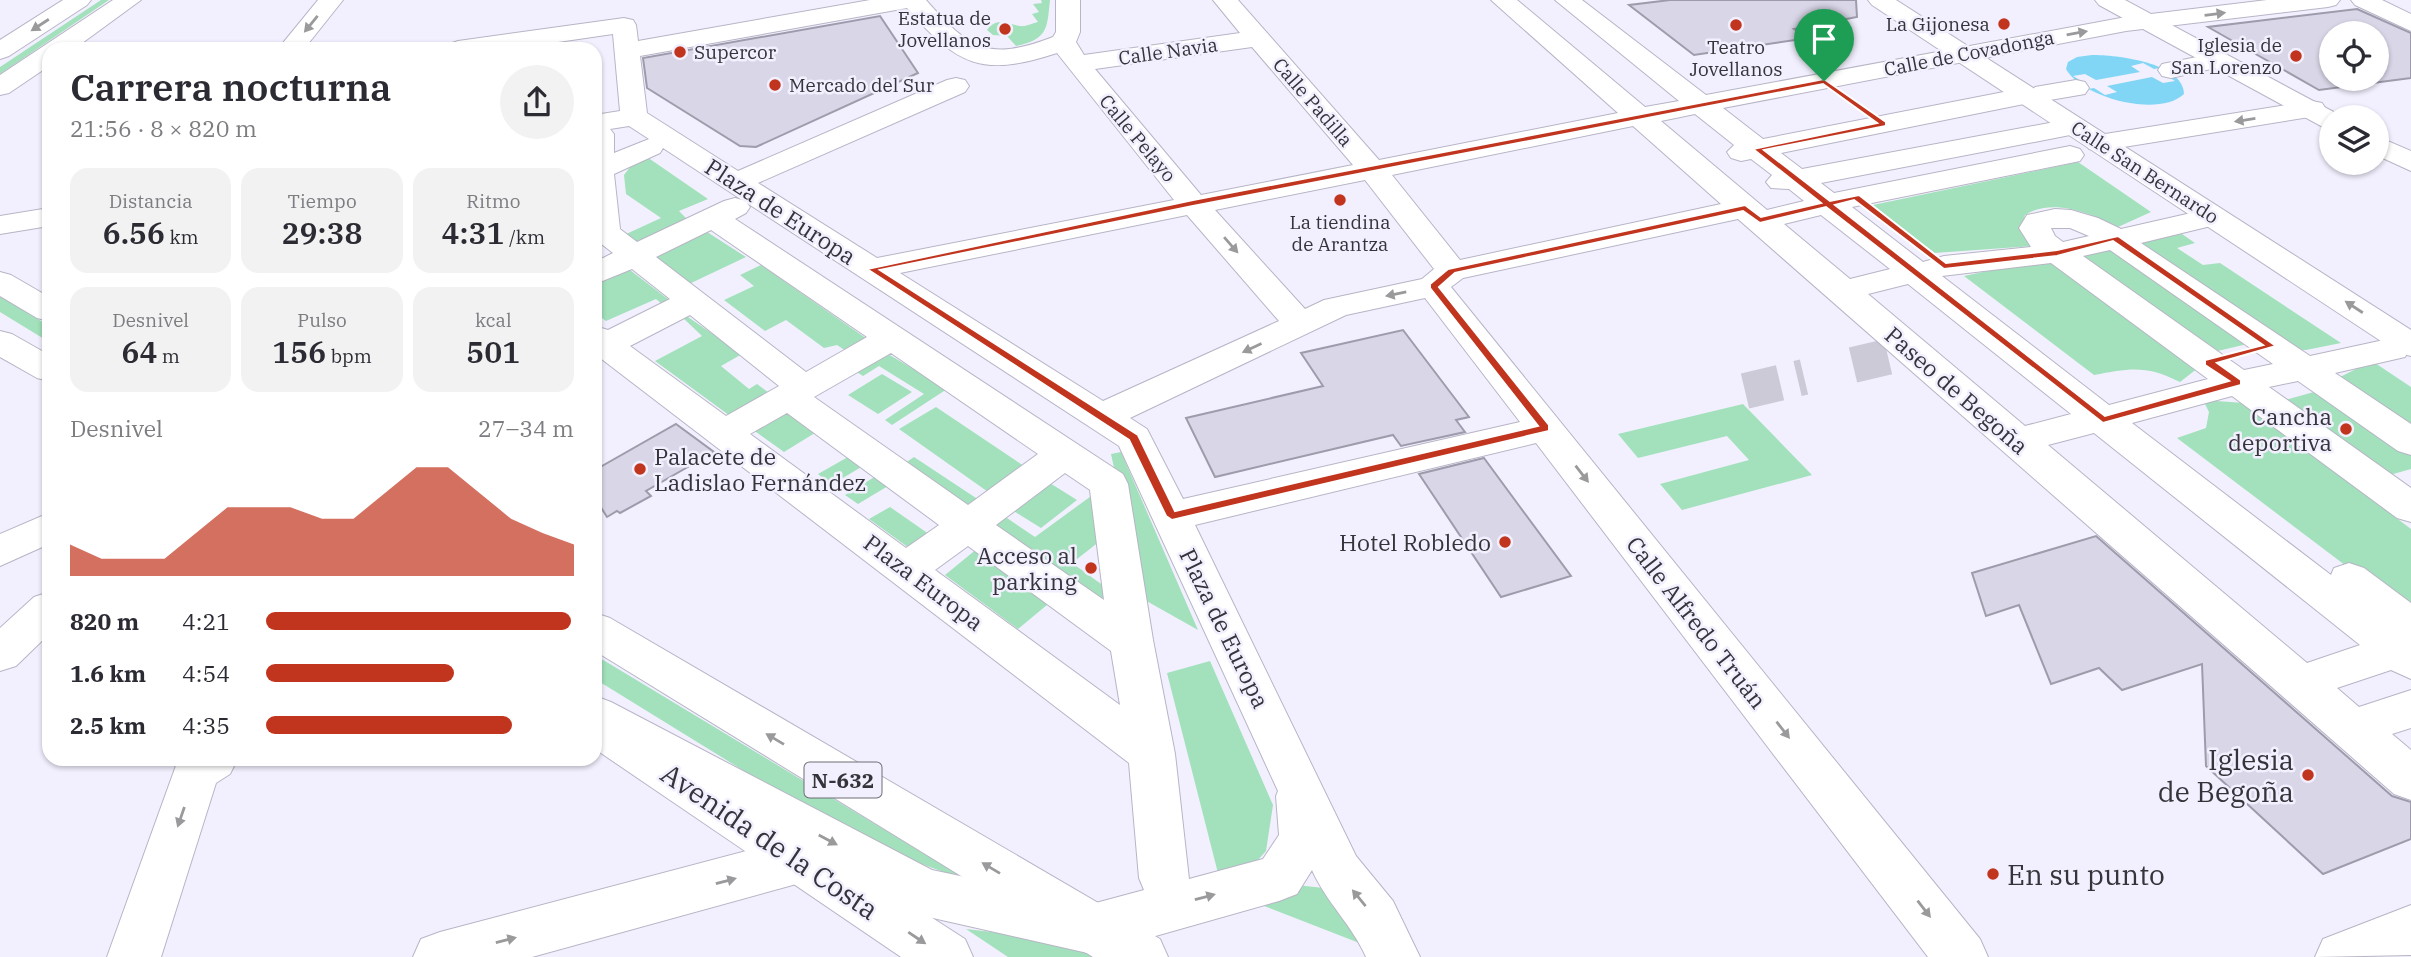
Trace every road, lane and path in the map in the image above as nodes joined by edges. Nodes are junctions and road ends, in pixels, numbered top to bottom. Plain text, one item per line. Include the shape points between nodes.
1 (79, 0) edge
2 (129, 0) edge
3 (331, 0) edge
4 (911, 0) edge
5 (1068, 0) edge
6 (1225, 0) edge
7 (1503, 0) edge
8 (1567, 0) edge
9 (1880, 0) edge
10 (2107, 0) edge
11 (2328, 0) edge
12 (2363, 0) edge
13 (2284, 2) edge
14 (623, 12) edge
15 (1606, 13) edge
16 (2147, 22) junction
17 (968, 24) dead end
18 (2411, 24) edge
19 (1538, 30) junction
20 (1259, 38) junction
21 (67, 42) edge
22 (296, 42) edge
23 (488, 42) edge
24 (1007, 47) dead end
25 (0, 51) edge
26 (627, 51) junction
27 (1070, 53) junction
28 (1962, 53) junction
29 (42, 59) edge
30 (2202, 64) dead end
31 (2171, 70) dead end
32 (1824, 81) junction
33 (956, 86) dead end
34 (0, 88) edge
35 (2076, 88) dead end
36 (2044, 93) dead end
37 (2014, 98) dead end
38 (1716, 102) junction
39 (2319, 112) edge
40 (2319, 114) edge
41 (1638, 116) junction
42 (1884, 124) junction
43 (602, 129) edge
44 (642, 132) junction
45 (2099, 142) junction
46 (1772, 146) junction
47 (2389, 151) edge
48 (1926, 154) junction
49 (1691, 162) junction
50 (2411, 162) edge
51 (602, 167) edge
52 (1371, 168) junction
53 (1958, 177) junction
54 (1834, 192) junction
55 (729, 201) junction
56 (1193, 203) junction
57 (1743, 207) junction
58 (42, 222) edge
59 (2188, 223) dead end
60 (25, 235) edge
61 (602, 235) edge
62 (2115, 238) junction
63 (2057, 253) junction
64 (635, 255) junction
65 (871, 269) junction
66 (1930, 269) junction
67 (602, 271) edge
68 (1443, 279) junction
69 (0, 282) edge
70 (1841, 291) junction
71 (693, 301) junction
72 (42, 307) edge
73 (1301, 325) junction
74 (892, 338) junction
75 (602, 341) edge
76 (602, 342) edge
77 (2271, 346) junction
78 (2402, 347) edge
79 (4, 348) edge
80 (42, 367) edge
81 (2316, 377) junction
82 (2236, 382) junction
83 (796, 393) junction
84 (2117, 416) junction
85 (1101, 417) junction
86 (1545, 428) junction
87 (724, 433) junction
88 (2017, 441) junction
89 (2411, 442) edge
90 (1074, 460) junction
91 (2405, 498) edge
92 (1172, 516) junction
93 (968, 525) junction
94 (42, 530) edge
95 (0, 551) edge
96 (907, 569) junction
97 (42, 615) edge
98 (602, 635) edge
99 (1131, 642) junction
100 (2407, 645) edge
101 (0, 654) edge
102 (2300, 683) junction
103 (2411, 709) edge
104 (602, 719) edge
105 (2352, 728) junction
106 (602, 729) edge
107 (1152, 754) junction
108 (204, 766) edge
109 (2411, 779) edge
110 (1300, 783) junction
111 (800, 860) junction
112 (1164, 878) dead end
113 (1092, 929) junction
114 (2411, 930) edge
115 (566, 941) edge
116 (134, 957) edge
117 (440, 957) edge
118 (946, 957) edge
119 (1141, 957) edge
120 (1393, 957) edge
121 (1961, 957) edge
122 (2342, 957) edge

1 -> 25 street
2 - 21 street
3 -> 22 street
4 - 26 street
4 - 27 street, Calle Navia via 951,41 981,56
5 - 27 street
6 - 20 street, Calle Padilla
7 - 19 street, Paseo de Begoña
8 - 15 street
9 - 28 street, Calle San Bernardo
10 - 16 street
11 - 13 street, Calle de Covadonga
12 - 18 street
16 -> 13 street, Calle de Covadonga
14 - 23 street
14 - 26 street
15 - 19 street
15 - 38 street
28 -> 16 street, Calle de Covadonga
16 - 39 street
17 - 24 street via 979,35
19 - 41 street, Paseo de Begoña
20 - 27 street, Calle Navia
20 - 52 street, Calle Padilla
26 - 44 street
27 - 56 street, Calle Pelayo
28 - 32 street, Calle de Covadonga
28 - 45 street, Calle San Bernardo
29 - 34 street
30 - 31 street
32 - 38 street, Calle de Covadonga
32 - 42 street
33 - 55 street
35 - 36 street
37 - 42 street
38 - 41 street, Calle de Covadonga
38 - 46 street
40 -> 45 street
41 - 49 street, Paseo de Begoña
41 - 52 street, Calle de Covadonga
42 - 46 street
42 - 48 street
43 - 44 street
44 - 51 street
44 - 55 street, Plaza de Europa
78 -> 45 street, Calle San Bernardo
46 - 49 street
46 - 54 street
47 - 50 street
48 - 53 street
48 - 53 street via 2065,142
48 - 54 street
49 - 57 street, Paseo de Begoña
52 - 56 street, Calle de Covadonga
52 - 68 street, Calle Padilla
53 - 54 street
54 - 57 street
54 - 57 street
54 - 66 street
55 - 64 street, Plaza de Europa
55 - 65 street, Plaza de Europa
55 - 74 street
56 - 65 street, Calle de Covadonga
56 -> 73 street, Calle Pelayo
57 - 68 street
57 - 70 street, Paseo de Begoña
58 - 60 street
59 - 62 street
61 - 64 street
62 - 63 street via 2075,220 2038,222 2036,236
62 - 77 street
63 - 66 street
63 - 82 street
64 - 67 street, Plaza de Europa
64 - 71 street
65 - 85 street, Plaza de Europa
66 - 70 street
66 - 84 street
68 -> 73 street via 1336,307
68 - 86 street, Calle Alfredo Truán
69 - 72 street
70 - 88 street, Paseo de Begoña
71 - 75 street
71 - 83 street
73 -> 85 street
74 - 83 street
74 - 90 street
76 - 87 street, Plaza Europa
77 - 81 street
77 - 82 street
78 - 81 street
79 - 80 street
81 - 82 street
81 - 89 street
82 - 84 street
82 - 91 street
83 - 87 street
83 - 93 street
84 - 88 street
84 - 100 street
85 - 92 street, Plaza de Europa via 1134,438
86 - 92 street
86 -> 121 street, Calle Alfredo Truán
87 - 96 street, Plaza Europa
88 - 102 street, Paseo de Begoña
90 - 93 street
90 - 99 street via 1109,484
92 - 110 street, Plaza de Europa
93 - 96 street
93 - 99 street
94 - 95 street
96 - 107 street, Plaza Europa
97 - 101 street
113 -> 98 street, N-632
99 - 107 street
100 - 102 street
102 - 105 street, Paseo de Begoña
103 - 105 street
104 -> 113 street, Plaza de Europa via 925,892
105 - 109 street, Paseo de Begoña
106 - 111 street, Avenida de la Costa
107 - 112 street
108 -> 116 street via 197,771
113 -> 110 street, Plaza de Europa via 1279,878 1304,840
120 -> 110 street, Plaza de Europa via 1375,918 1338,872
115 -> 111 street
111 -> 118 street, Avenida de la Costa
113 - 119 street, N-632
114 - 122 street
117 -> 115 street

